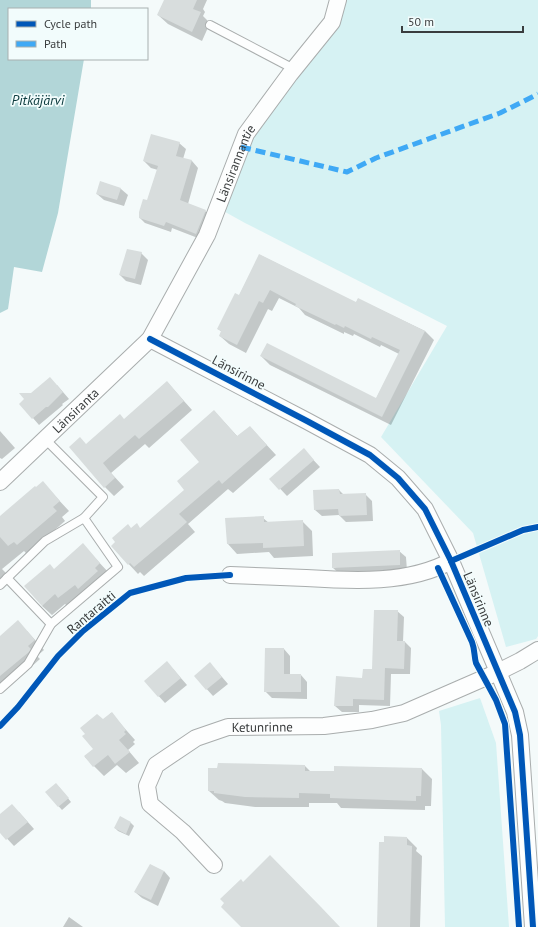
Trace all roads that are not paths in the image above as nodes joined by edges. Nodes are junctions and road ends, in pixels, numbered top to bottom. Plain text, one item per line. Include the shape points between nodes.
1 (338, 0) edge
2 (210, 25) dead end
3 (294, 69) junction
4 (150, 339) junction
5 (46, 440) junction
6 (0, 482) edge
7 (84, 518) junction
8 (451, 562) junction
9 (230, 575) dead end
10 (7, 578) junction
11 (0, 585) edge
12 (51, 624) junction
13 (538, 650) edge
14 (498, 672) junction
15 (0, 689) edge
16 (214, 865) dead end
17 (533, 927) edge

1 - 3 street, Länsirannantie via 332,22
2 - 3 lane
3 - 4 street, Länsirannantie via 246,134 207,235
4 - 5 street, Länsiranta
4 - 8 street, Länsirinne via 370,455 398,478 425,509
5 - 6 street, Länsiranta
5 - 7 lane via 103,497
7 - 10 lane via 45,541
7 - 12 lane via 118,567
8 - 9 street via 405,576 352,580
8 - 14 street, Länsirinne
10 - 11 lane
10 - 12 lane
12 - 15 lane via 28,664
13 - 14 street, Ketunrinne
14 - 16 street, Ketunrinne via 404,713 372,720 324,726 228,727 196,738 156,765 147,786 150,804 183,832
14 - 17 street, Länsirinne via 515,712 520,735

